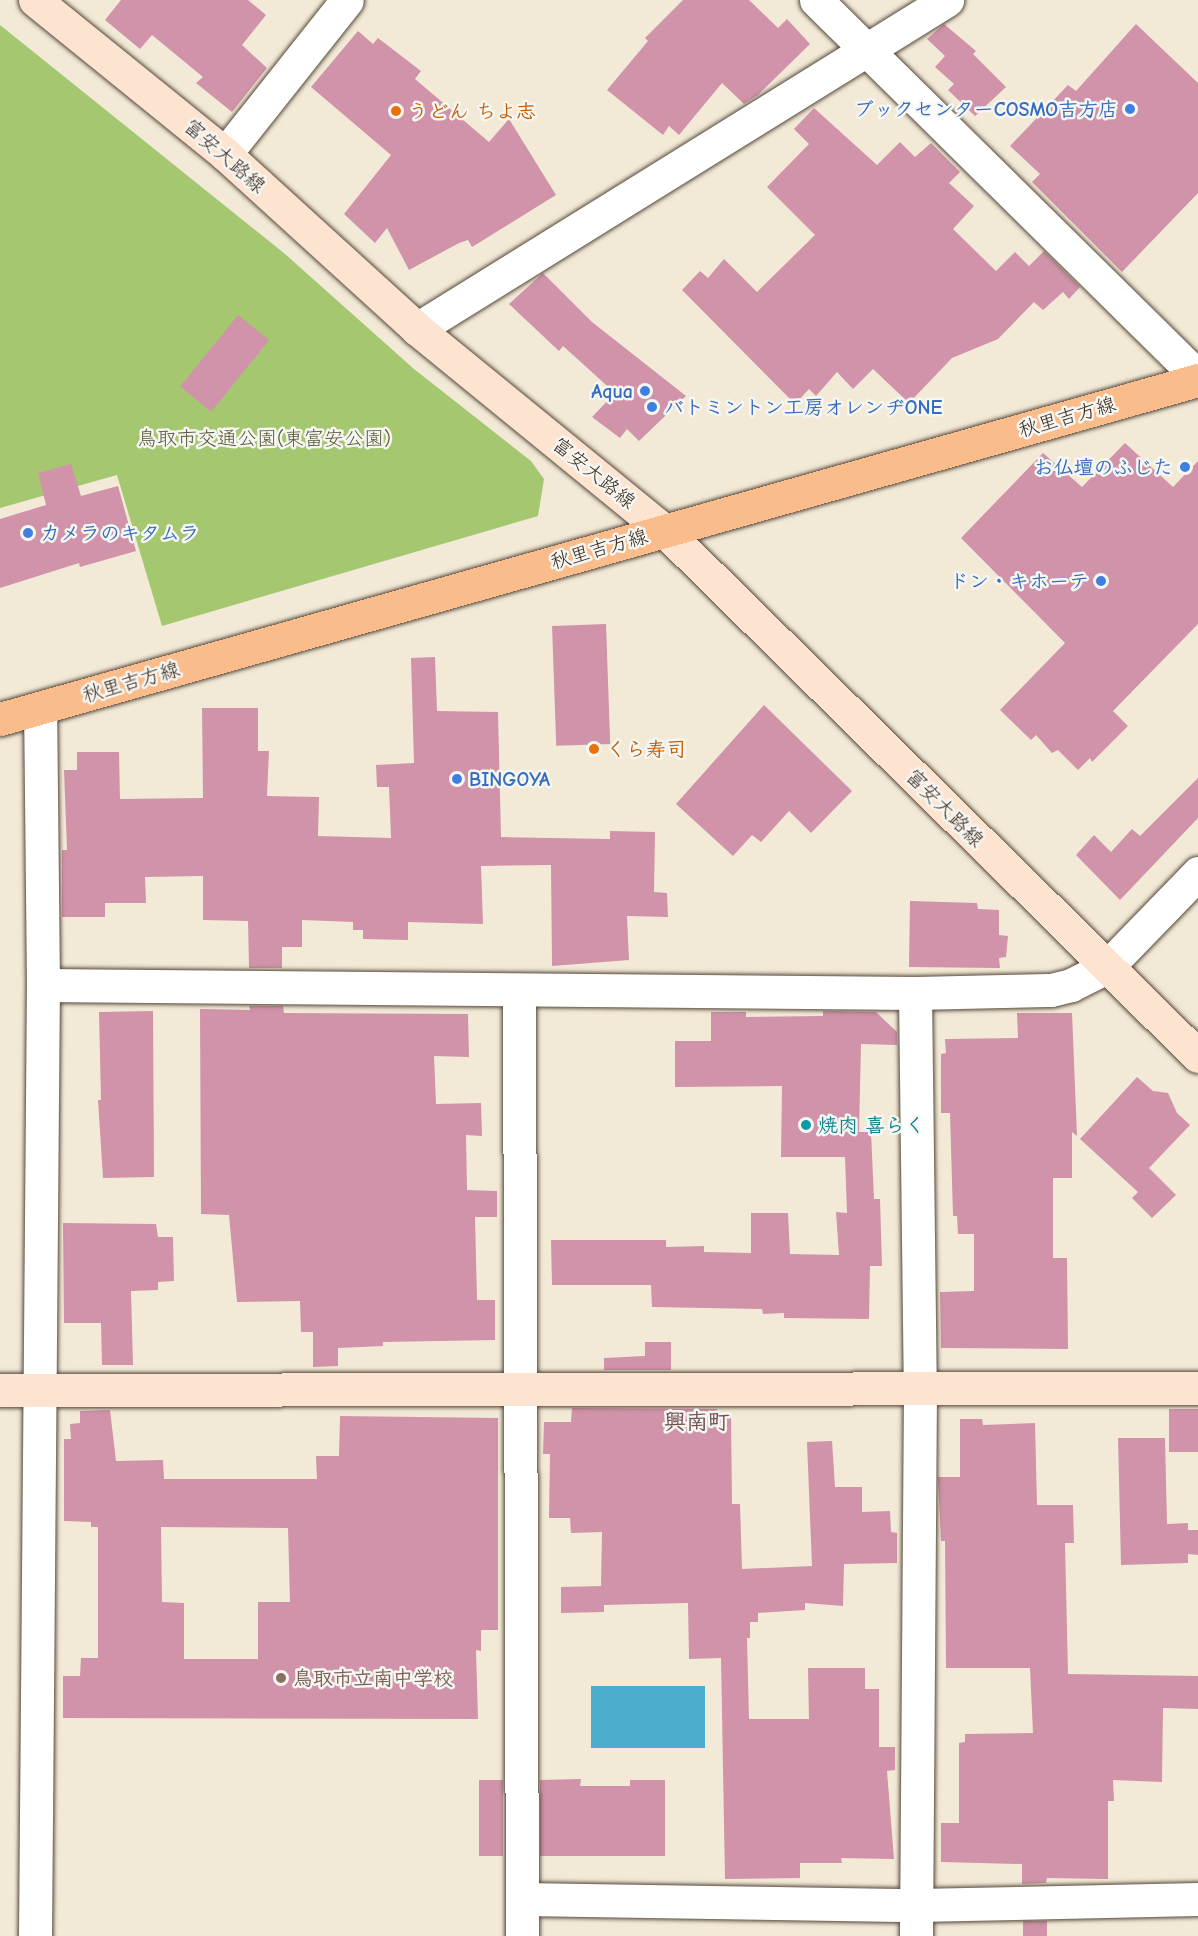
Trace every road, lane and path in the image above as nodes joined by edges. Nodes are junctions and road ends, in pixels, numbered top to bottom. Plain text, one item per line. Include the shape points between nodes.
1 (35, 0) edge
2 (347, 0) edge
3 (816, 0) edge
4 (947, 0) edge
5 (867, 49) junction
6 (225, 154) junction
7 (417, 329) junction
8 (1198, 379) edge
9 (664, 531) junction
10 (40, 708) junction
11 (0, 719) edge
12 (1198, 873) edge
13 (1107, 968) junction
14 (43, 985) junction
15 (519, 991) junction
16 (915, 993) junction
17 (1198, 1056) edge
18 (1198, 1388) edge
19 (521, 1389) junction
20 (920, 1389) junction
21 (0, 1390) edge
22 (38, 1390) junction
23 (522, 1899) junction
24 (1198, 1899) edge
25 (916, 1921) edge
26 (35, 1936) edge
27 (522, 1936) edge

1 - 6 street, 富安大路線
2 - 6 street
3 - 5 street
4 - 5 street
5 - 7 street
5 - 8 street
6 - 7 street, 富安大路線
7 - 9 street, 富安大路線
8 - 9 main road, 秋里吉方線
9 - 10 main road, 秋里吉方線
9 - 13 street, 富安大路線
10 - 11 main road, 秋里吉方線
10 - 14 street
12 - 13 street
13 - 16 street via 1071,986 1051,990
13 - 17 street, 富安大路線
14 - 15 street
14 - 22 street
15 - 16 street
15 - 19 street
16 - 20 street
18 - 20 street
19 - 20 street
19 - 22 street
19 - 23 street
20 - 25 street
21 - 22 street
22 - 26 street
23 - 25 street
23 - 27 street
24 - 25 street

